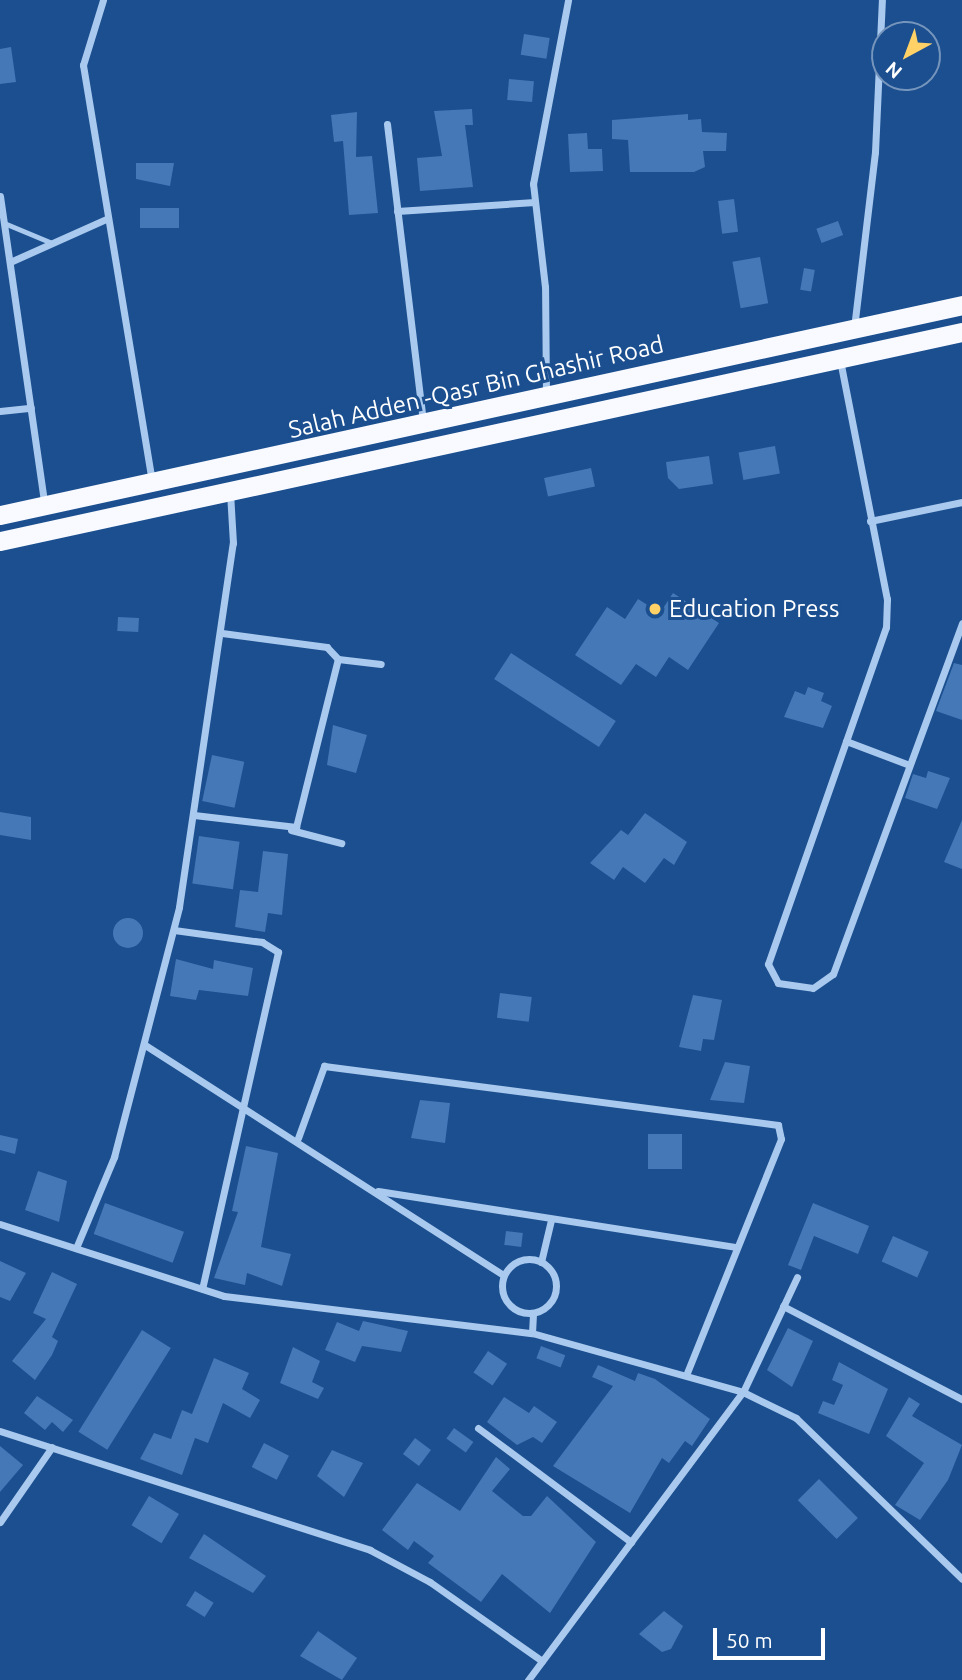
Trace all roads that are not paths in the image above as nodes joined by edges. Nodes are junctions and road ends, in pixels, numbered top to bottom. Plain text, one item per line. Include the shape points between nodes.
1 (103, 0) edge
2 (568, 0) edge
3 (883, 0) edge
4 (387, 124) dead end
5 (0, 195) edge
6 (535, 202) junction
7 (1, 210) edge
8 (397, 211) junction
9 (106, 219) junction
10 (4, 223) junction
11 (52, 243) junction
12 (10, 262) junction
13 (962, 305) edge
14 (854, 329) junction
15 (962, 332) edge
16 (840, 359) junction
17 (546, 395) junction
18 (31, 408) junction
19 (0, 411) edge
20 (423, 423) junction
21 (153, 482) junction
22 (230, 491) junction
23 (962, 502) edge
24 (44, 504) junction
25 (0, 515) edge
26 (870, 521) junction
27 (0, 541) edge
28 (962, 623) edge
29 (222, 634) junction
30 (953, 649) junction
31 (962, 653) edge
32 (338, 659) junction
33 (381, 664) dead end
34 (846, 741) junction
35 (907, 764) junction
36 (194, 816) junction
37 (291, 831) junction
38 (341, 843) dead end
39 (174, 930) junction
40 (145, 1045) junction
41 (248, 1109) junction
42 (298, 1138) junction
43 (373, 1190) junction
44 (551, 1220) junction
45 (0, 1224) edge
46 (737, 1247) junction
47 (76, 1248) junction
48 (541, 1262) junction
49 (503, 1275) junction
50 (797, 1277) dead end
51 (202, 1289) junction
52 (783, 1306) junction
53 (533, 1313) junction
54 (532, 1332) junction
55 (687, 1373) junction
56 (743, 1392) junction
57 (962, 1399) edge
58 (478, 1428) dead end
59 (0, 1431) edge
60 (52, 1447) junction
61 (0, 1522) edge
62 (631, 1542) junction
63 (962, 1579) edge
64 (542, 1661) junction
65 (528, 1680) edge

1 - 9 street via 83,65
2 - 6 street via 533,184
3 - 14 street via 872,191
4 - 8 street
5 - 7 street
6 - 8 street
6 - 17 street
7 - 10 street
8 - 20 street
9 - 11 street
9 - 21 street
10 - 11 lane
10 - 12 street
11 - 12 street
12 - 18 street
13 - 14 highway, Salah Adden -Qasr Bin Ghashir Road
14 - 17 highway, Salah Adden -Qasr Bin Ghashir Road
15 - 16 highway
16 - 22 highway
16 - 26 street
17 - 20 highway, Salah Adden -Qasr Bin Ghashir Road
18 - 19 street
18 - 24 street
20 - 21 highway, Salah Adden -Qasr Bin Ghashir Road
21 - 24 highway, Salah Adden -Qasr Bin Ghashir Road
22 - 27 highway
22 - 29 street via 233,543
23 - 26 street
24 - 25 highway, Salah Adden -Qasr Bin Ghashir Road
26 - 34 street via 886,627
28 - 30 street
29 - 32 street via 327,647
29 - 36 street
30 - 31 street
30 - 35 street
32 - 33 street
32 - 37 street via 304,811
34 - 35 street
34 - 35 street via 768,964 778,983 813,988 833,974
36 - 37 street
36 - 39 street
37 - 38 street
39 - 40 street
39 - 41 street via 272,944 278,952
40 - 41 street
40 - 47 street via 114,1157
41 - 42 street
41 - 51 street
42 - 43 street
42 - 46 street via 324,1066 767,1120 779,1125 781,1139
43 - 44 street
43 - 49 street
44 - 46 street
44 - 48 street
45 - 47 street
46 - 55 street
47 - 51 street
48 - 49 street via 519,1260
48 - 53 street via 553,1274 555,1291 548,1306
49 - 53 street via 507,1303
50 - 52 street
51 - 54 street via 332,1311
52 - 56 street
52 - 57 street
53 - 54 street
54 - 55 street
55 - 56 street
56 - 62 street
56 - 63 street via 796,1418
58 - 62 street
59 - 60 street
60 - 61 street
60 - 64 street via 370,1550 430,1582
62 - 64 street
64 - 65 street

